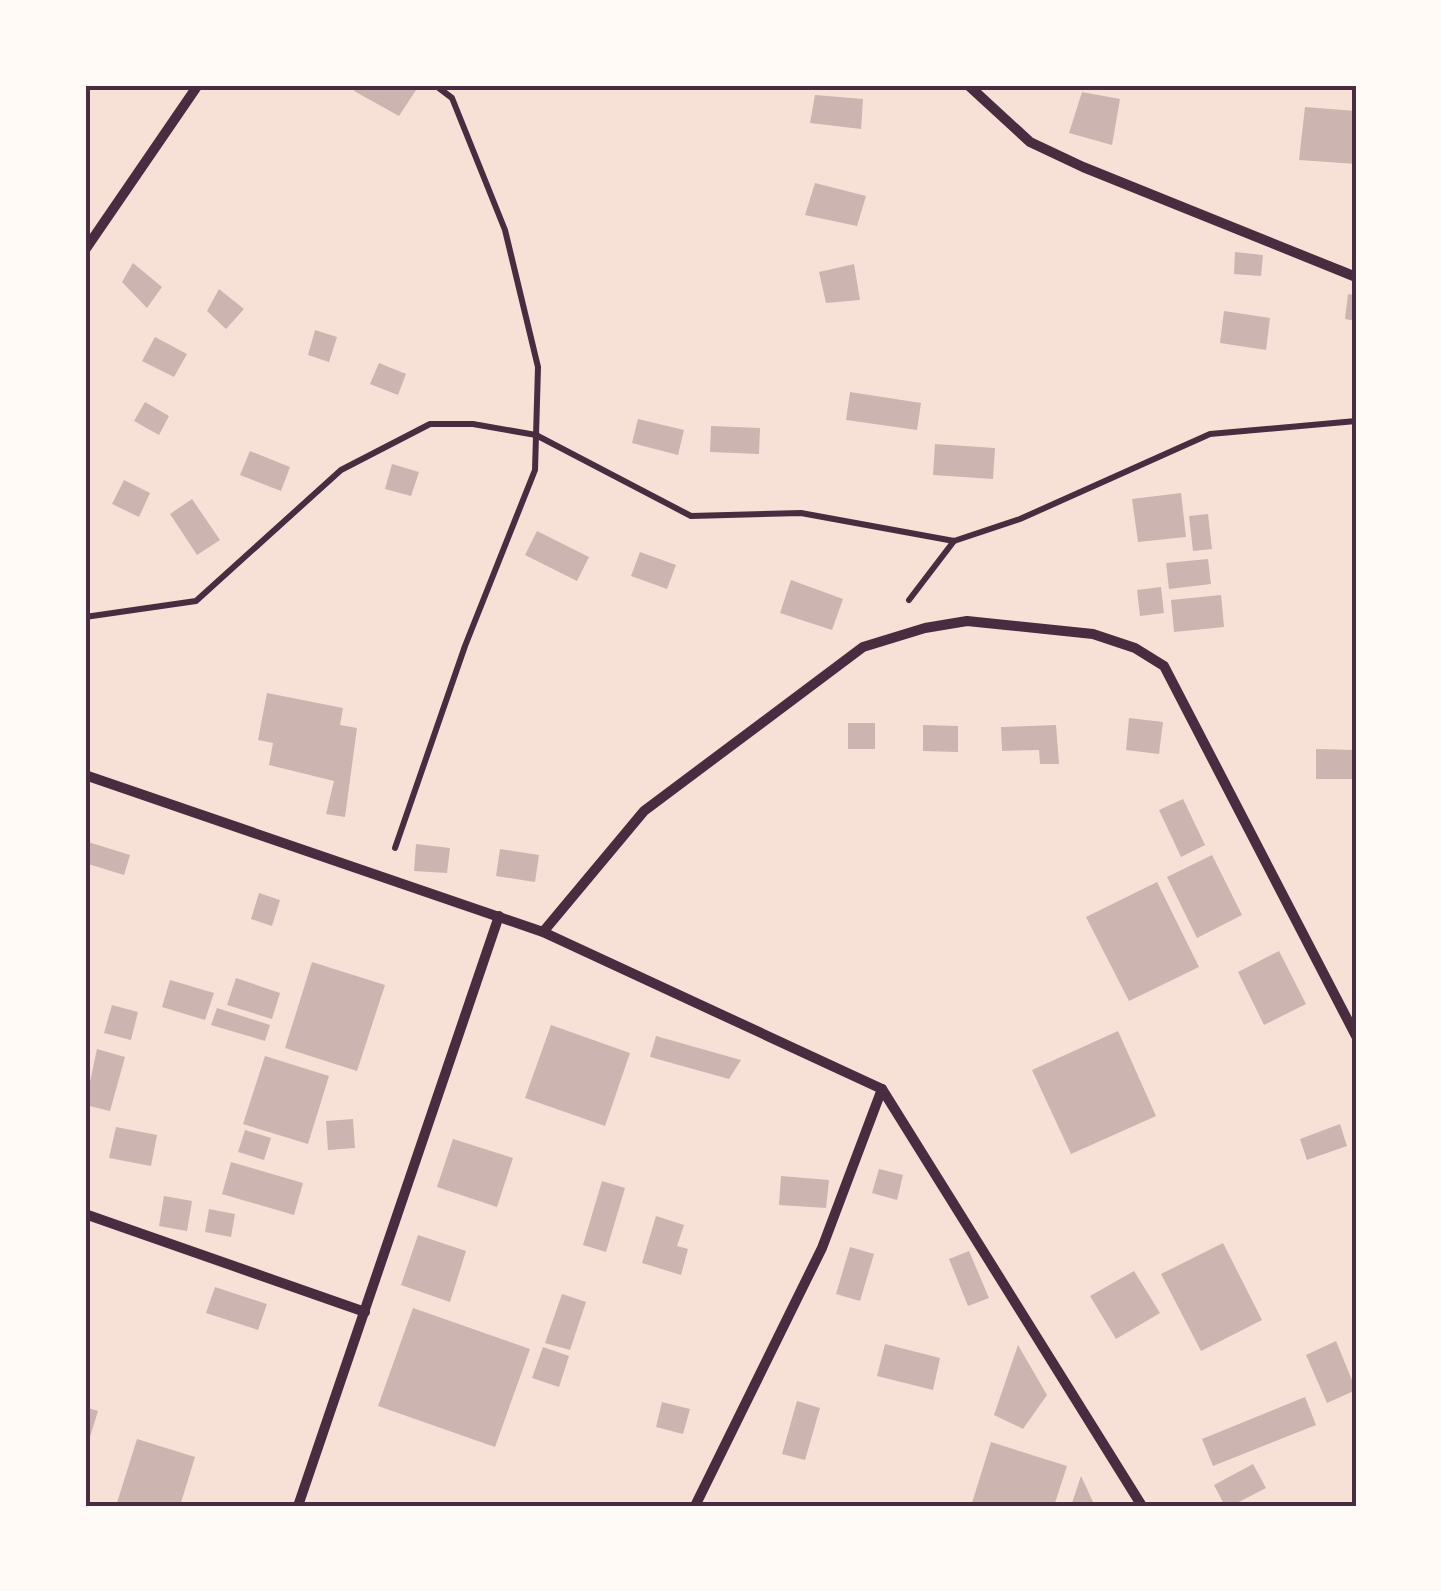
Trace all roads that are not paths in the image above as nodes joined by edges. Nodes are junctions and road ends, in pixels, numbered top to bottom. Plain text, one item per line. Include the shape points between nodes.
1 (198, 85) edge
2 (968, 85) edge
3 (85, 247) edge
4 (1356, 277) edge
5 (85, 776) edge
6 (499, 916) junction
7 (543, 932) junction
8 (1356, 1036) edge
9 (882, 1089) junction
10 (85, 1214) edge
11 (365, 1312) junction
12 (298, 1506) edge
13 (695, 1506) edge
14 (1142, 1506) edge

1 - 3 street
2 - 4 street via 1030,142
5 - 6 street
6 - 7 street
6 - 11 street
7 - 8 street via 644,811 863,646 967,621 1093,634 1164,666
7 - 9 street
9 - 13 street via 822,1248
9 - 14 street
10 - 11 street
11 - 12 street

